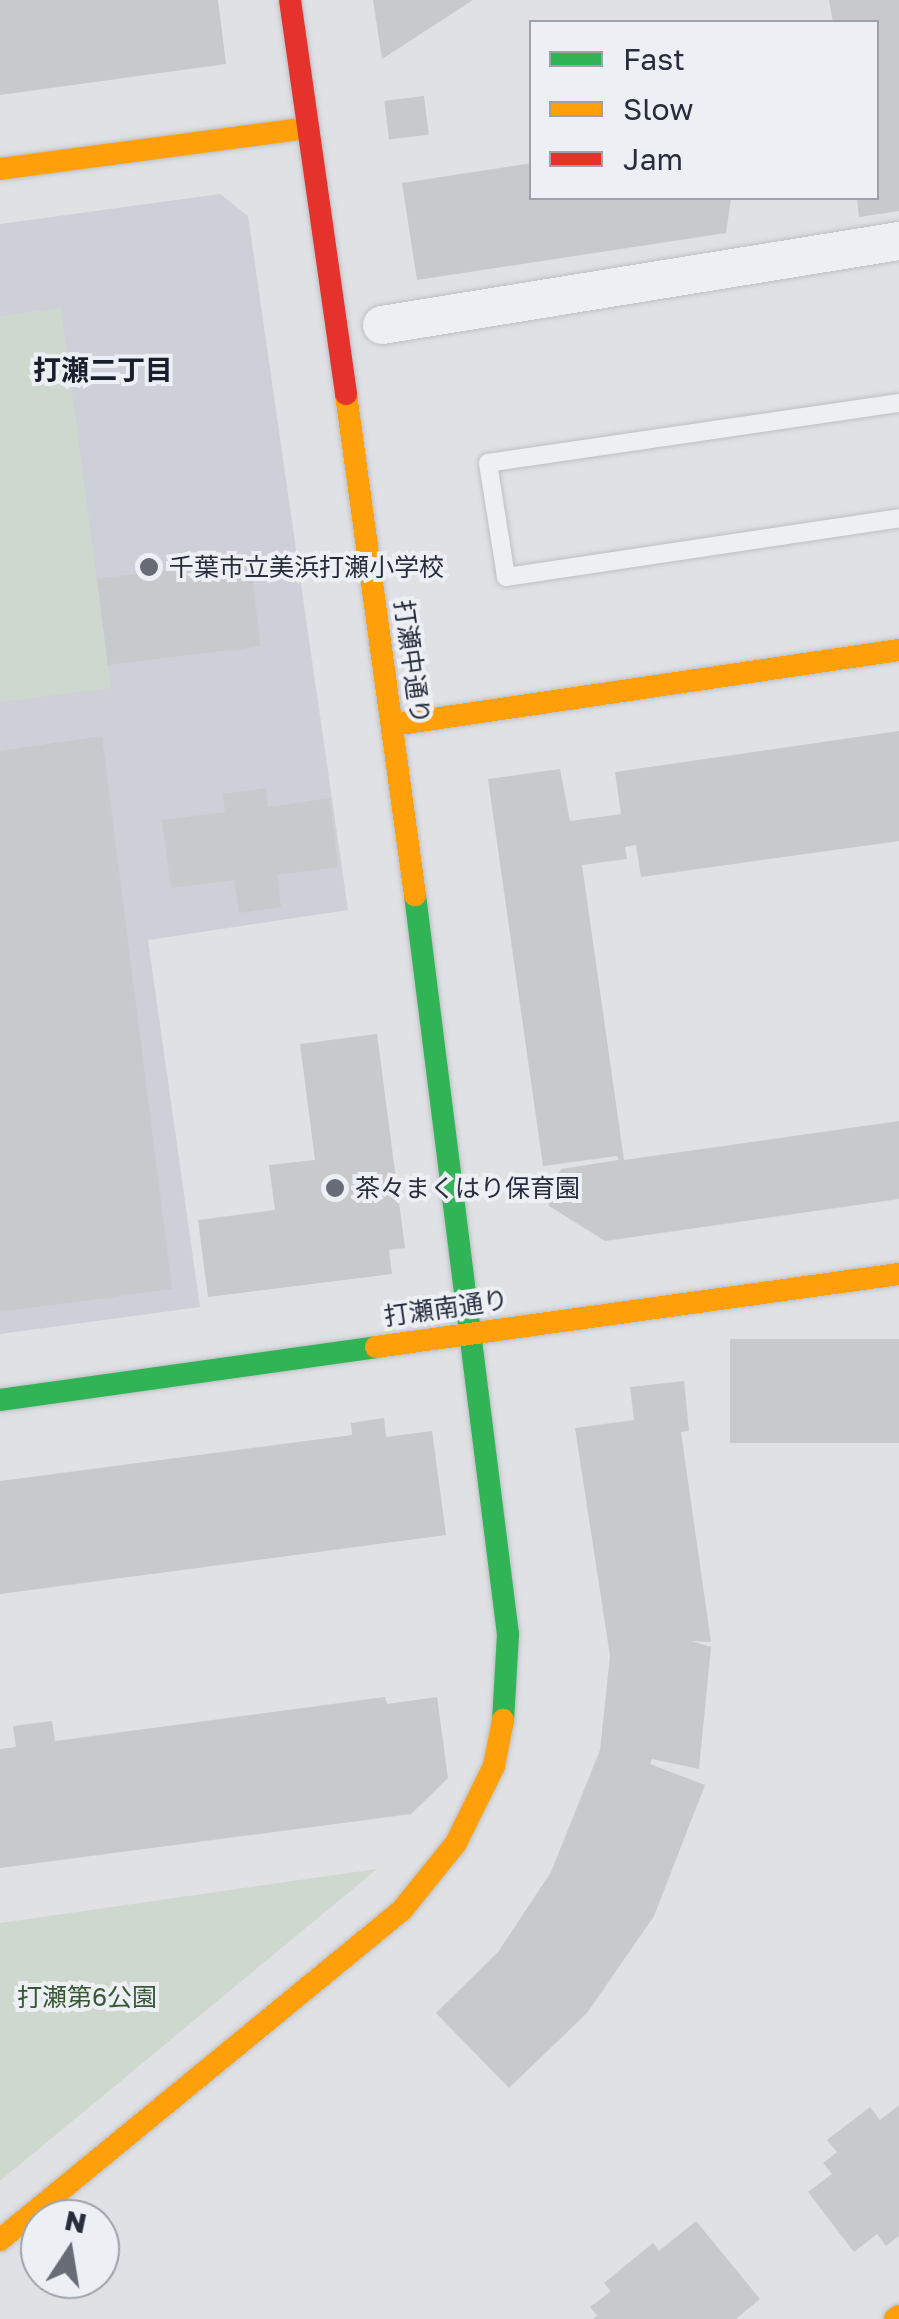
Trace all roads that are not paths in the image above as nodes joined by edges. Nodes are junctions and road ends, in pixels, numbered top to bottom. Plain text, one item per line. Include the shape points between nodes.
1 (290, 0) edge
2 (308, 128) junction
3 (0, 169) edge
4 (899, 242) edge
5 (382, 325) dead end
6 (899, 403) edge
7 (899, 518) edge
8 (899, 650) edge
9 (393, 724) junction
10 (899, 1274) edge
11 (472, 1332) junction
12 (0, 1400) edge
13 (0, 2240) edge

1 - 2 street, 打瀬中通り
2 - 3 street
2 - 9 street, 打瀬中通り
4 - 5 street
6 - 7 lane via 488,463 506,576
8 - 9 street
9 - 11 street, 打瀬中通り
10 - 11 street, 打瀬南通り
11 - 12 street, 打瀬南通り
11 - 13 street, 打瀬中通り via 508,1634 507,1702 494,1766 456,1844 402,1910

